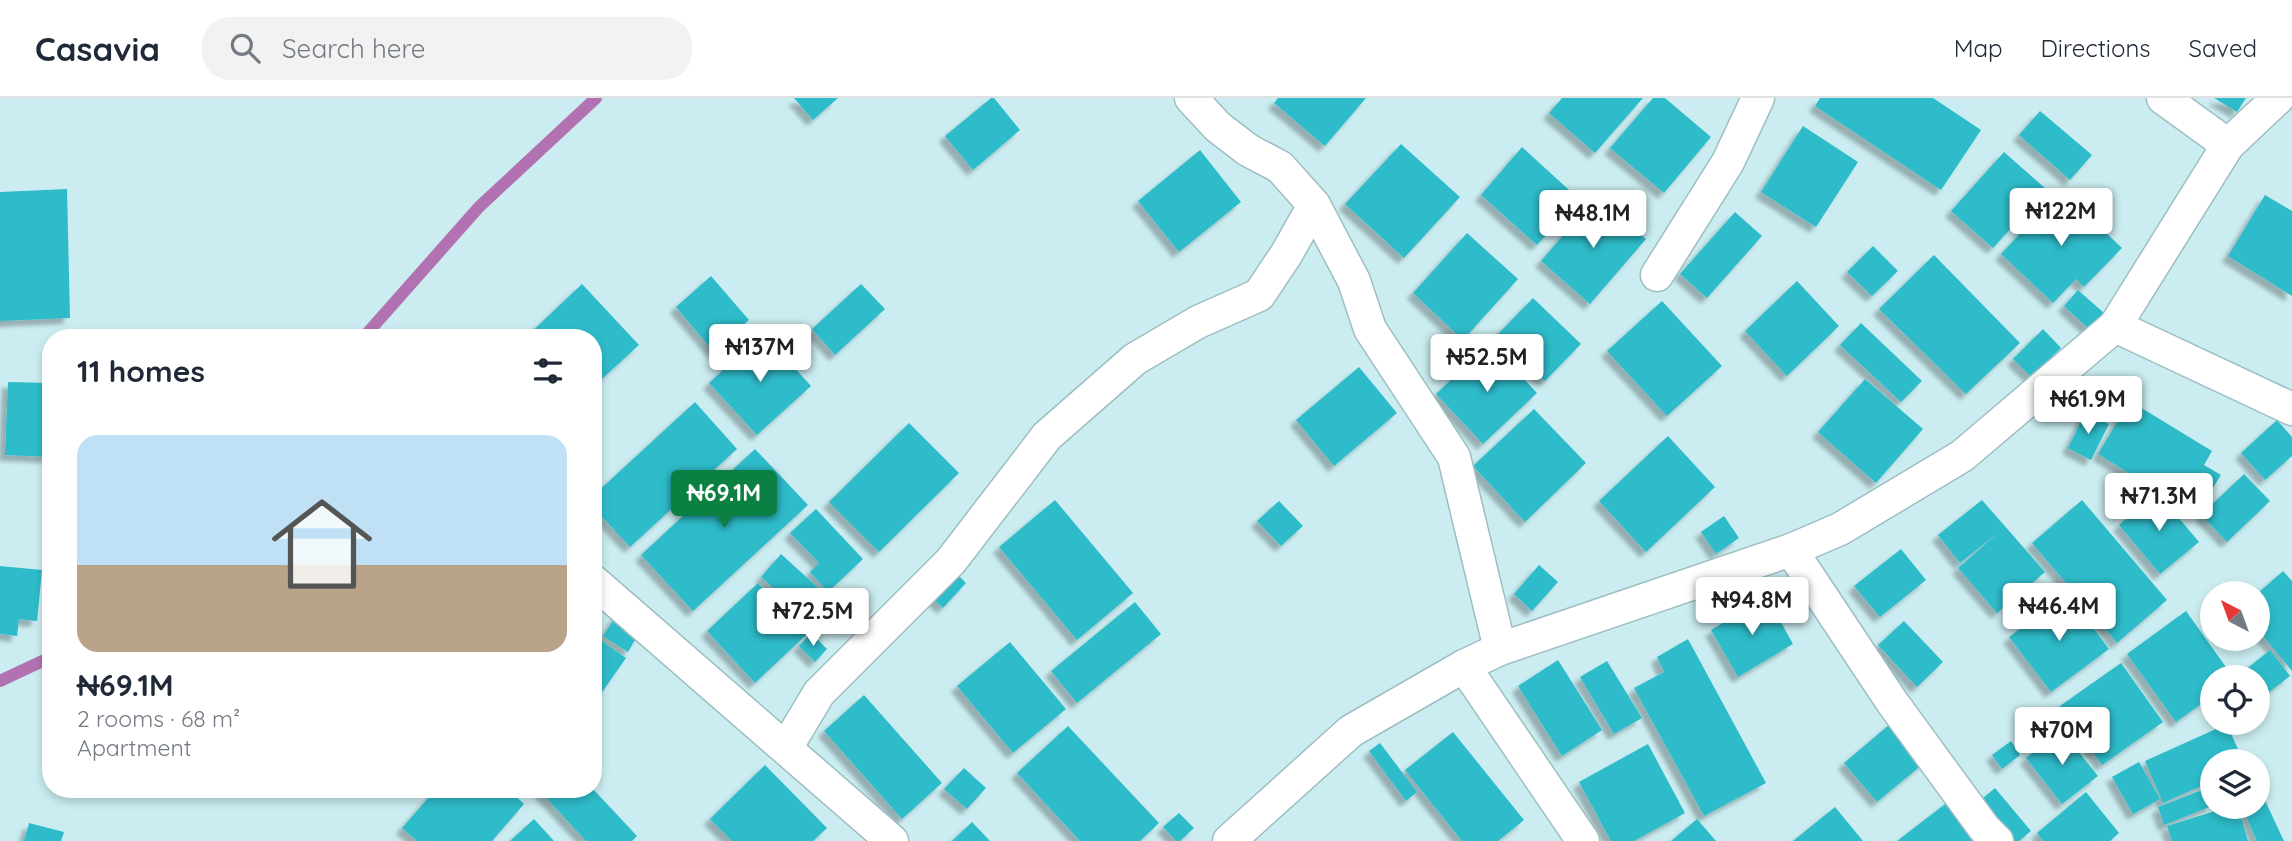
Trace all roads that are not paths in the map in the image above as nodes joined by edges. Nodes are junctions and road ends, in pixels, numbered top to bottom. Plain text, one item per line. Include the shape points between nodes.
1 (1191, 98) edge
2 (1758, 98) edge
3 (2163, 98) edge
4 (2278, 98) edge
5 (2228, 145) junction
6 (1314, 205) junction
7 (1657, 275) dead end
8 (2115, 326) junction
9 (2292, 409) edge
10 (1791, 550) junction
11 (602, 589) edge
12 (1500, 649) junction
13 (1464, 666) junction
14 (786, 748) junction
15 (892, 841) edge
16 (1229, 841) edge
17 (1583, 841) edge
18 (1997, 841) edge

1 - 6 street via 1218,127 1280,167
2 - 7 street via 1728,162
3 - 5 street
4 - 5 street
5 - 8 street
6 - 12 street via 1354,281 1370,329 1454,457
6 - 14 street via 1259,295 1198,322 1135,359 1047,436 951,561 819,693
8 - 9 street
8 - 10 street via 1962,456 1840,529
10 - 12 street
10 - 18 street via 1892,702
11 - 14 street
12 - 13 street
13 - 16 street via 1351,731
13 - 17 street
14 - 15 street

